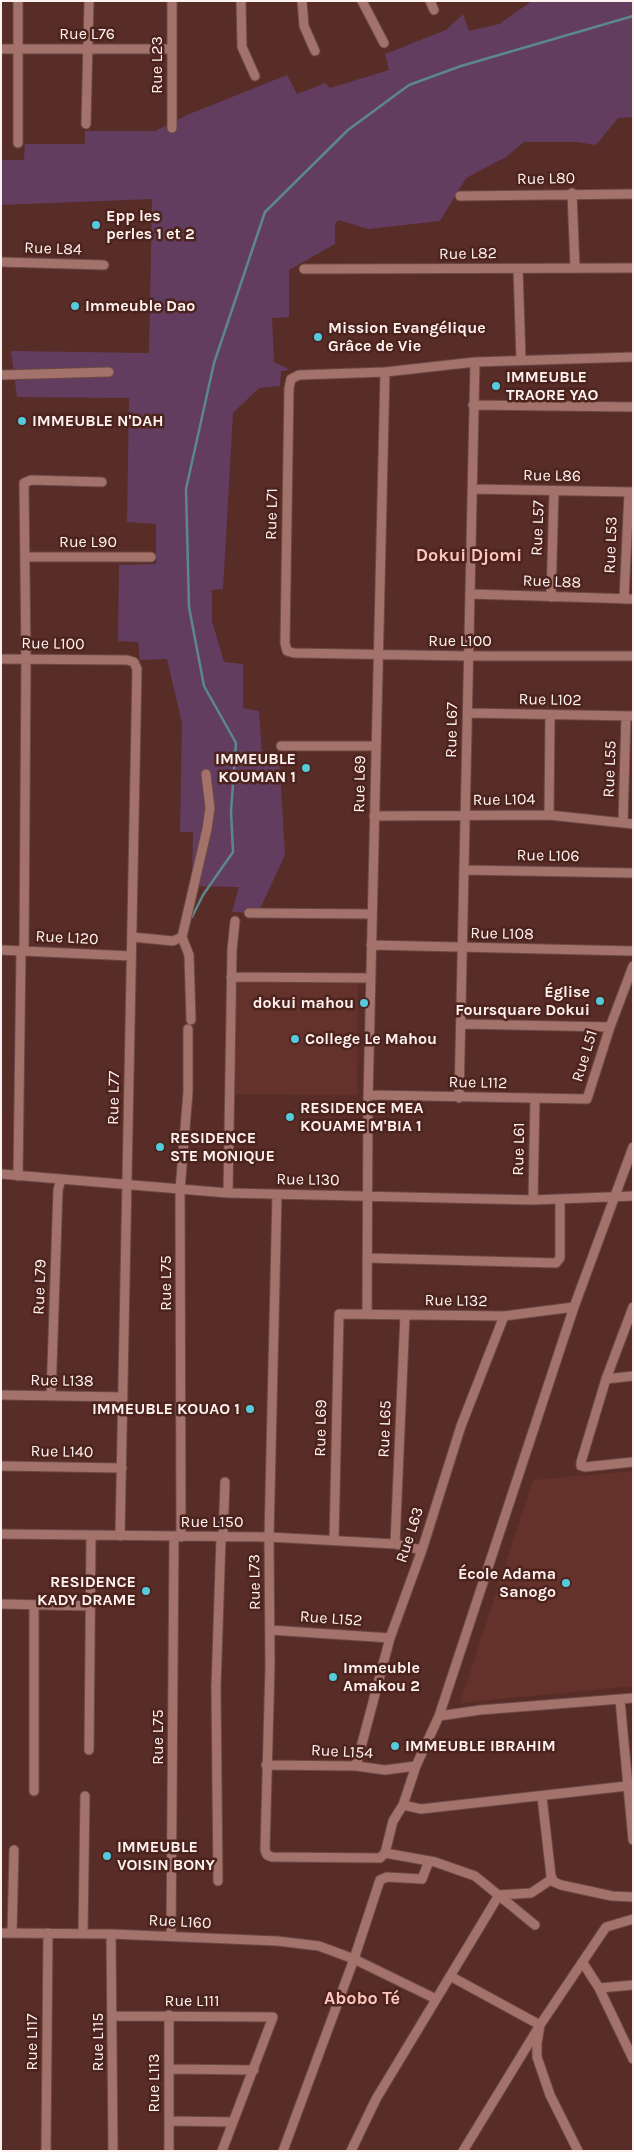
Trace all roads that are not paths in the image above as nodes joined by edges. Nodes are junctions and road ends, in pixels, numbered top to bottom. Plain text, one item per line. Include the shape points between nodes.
1 (18, 1) edge
2 (89, 1) edge
3 (172, 1) edge
4 (242, 1) edge
5 (302, 1) edge
6 (362, 1) edge
7 (384, 43) dead end
8 (1, 49) edge
9 (18, 49) junction
10 (89, 49) junction
11 (172, 49) junction
12 (315, 51) dead end
13 (255, 76) dead end
14 (86, 124) dead end
15 (172, 128) dead end
16 (18, 143) dead end
17 (572, 193) junction
18 (633, 194) edge
19 (460, 196) dead end
20 (1, 262) edge
21 (104, 265) dead end
22 (575, 267) junction
23 (633, 268) edge
24 (518, 269) junction
25 (304, 270) dead end
26 (633, 357) edge
27 (521, 360) junction
28 (475, 362) junction
29 (109, 372) dead end
30 (385, 372) junction
31 (1, 375) edge
32 (473, 405) junction
33 (633, 407) edge
34 (102, 482) dead end
35 (472, 489) junction
36 (554, 491) junction
37 (631, 492) edge
38 (25, 557) junction
39 (151, 557) dead end
40 (470, 594) junction
41 (551, 596) junction
42 (628, 599) edge
43 (287, 650) joint
44 (377, 655) junction
45 (468, 656) junction
46 (633, 656) edge
47 (1, 659) edge
48 (26, 659) junction
49 (134, 662) joint
50 (468, 713) junction
51 (550, 715) junction
52 (630, 716) edge
53 (281, 746) dead end
54 (375, 746) junction
55 (206, 774) dead end
56 (549, 815) junction
57 (374, 816) junction
58 (466, 816) junction
59 (623, 823) junction
60 (633, 824) edge
61 (464, 870) junction
62 (633, 873) edge
63 (249, 913) dead end
64 (372, 914) junction
65 (235, 920) dead end
66 (132, 937) junction
67 (182, 937) junction
68 (371, 946) junction
69 (462, 948) junction
70 (1, 950) edge
71 (23, 951) junction
72 (633, 951) edge
73 (131, 956) junction
74 (633, 966) edge
75 (231, 977) junction
76 (370, 978) junction
77 (460, 1024) junction
78 (610, 1027) junction
79 (368, 1095) junction
80 (459, 1098) junction
81 (535, 1099) junction
82 (587, 1099) joint
83 (633, 1147) edge
84 (1, 1174) edge
85 (18, 1176) junction
86 (61, 1179) junction
87 (127, 1186) junction
88 (180, 1190) junction
89 (228, 1193) junction
90 (277, 1195) junction
91 (367, 1196) junction
92 (633, 1196) edge
93 (614, 1197) junction
94 (560, 1199) junction
95 (533, 1200) junction
96 (367, 1258) junction
97 (633, 1306) edge
98 (574, 1307) junction
99 (367, 1314) junction
100 (405, 1315) junction
101 (504, 1316) junction
102 (338, 1317) joint
103 (633, 1376) edge
104 (606, 1379) junction
105 (1, 1395) edge
106 (51, 1396) junction
107 (123, 1397) junction
108 (633, 1462) edge
109 (1, 1466) edge
110 (122, 1468) junction
111 (225, 1482) dead end
112 (1, 1534) edge
113 (91, 1536) junction
114 (120, 1536) junction
115 (177, 1537) junction
116 (269, 1537) junction
117 (222, 1538) junction
118 (334, 1540) junction
119 (396, 1544) junction
120 (422, 1550) junction
121 (1, 1604) edge
122 (34, 1605) junction
123 (91, 1606) junction
124 (270, 1630) junction
125 (390, 1638) junction
126 (633, 1698) edge
127 (620, 1700) junction
128 (439, 1716) junction
129 (89, 1750) dead end
130 (266, 1765) junction
131 (356, 1766) junction
132 (416, 1766) junction
133 (627, 1786) junction
134 (34, 1791) dead end
135 (85, 1796) dead end
136 (542, 1797) junction
137 (403, 1806) junction
138 (633, 1840) edge
139 (14, 1850) dead end
140 (382, 1856) junction
141 (429, 1862) junction
142 (552, 1879) junction
143 (218, 1881) dead end
144 (500, 1895) junction
145 (633, 1897) edge
146 (633, 1918) edge
147 (535, 1925) dead end
148 (1, 1933) edge
149 (12, 1933) junction
150 (48, 1933) junction
151 (83, 1933) junction
152 (111, 1934) junction
153 (172, 1936) junction
154 (354, 1959) junction
155 (583, 1963) junction
156 (450, 1976) junction
157 (633, 1984) edge
158 (599, 1988) junction
159 (436, 1999) junction
160 (112, 2016) junction
161 (168, 2016) junction
162 (540, 2025) junction
163 (633, 2059) edge
164 (170, 2069) junction
165 (254, 2070) junction
166 (169, 2121) junction
167 (233, 2122) junction
168 (46, 2151) edge
169 (113, 2151) edge
170 (169, 2151) edge
171 (222, 2151) edge
172 (283, 2151) edge
173 (351, 2151) edge
174 (464, 2151) edge
175 (578, 2151) edge

1 - 9 street
2 - 10 street
3 - 11 street, Rue L23
4 - 13 street via 242,47
5 - 12 street via 304,26
6 - 7 street
8 - 9 street, Rue L76
9 - 10 street, Rue L76
9 - 16 street
10 - 11 street, Rue L76
10 - 14 street
11 - 15 street, Rue L23
17 - 18 street, Rue L80
17 - 19 street, Rue L80
17 - 22 street
20 - 21 street, Rue L84
22 - 23 street, Rue L82
22 - 24 street, Rue L82
24 - 25 street, Rue L82
24 - 27 street
26 - 27 street
27 - 28 street
28 - 30 street
28 - 32 street, Rue L67
29 - 31 street
30 - 43 street, Rue L71 via 300,375 292,379 288,388
30 - 44 street, Rue L69
32 - 33 street
32 - 35 street, Rue L67
34 - 38 street via 26,482
35 - 36 street, Rue L86
35 - 40 street, Rue L67
36 - 37 street, Rue L86
36 - 41 street, Rue L57
37 - 42 street, Rue L53
38 - 39 street, Rue L90
38 - 48 street
40 - 41 street, Rue L88
40 - 45 street, Rue L67
41 - 42 street, Rue L88
43 - 44 street, Rue L100 via 294,653
44 - 45 street, Rue L100
44 - 54 street, Rue L69
45 - 46 street, Rue L100
45 - 50 street, Rue L67
47 - 48 street, Rue L100
48 - 49 street, Rue L100
48 - 71 street
49 - 66 street, Rue L77 via 137,670
50 - 51 street, Rue L102
50 - 58 street, Rue L67
51 - 52 street, Rue L102
51 - 56 street
52 - 59 street, Rue L55
53 - 54 street
54 - 57 street, Rue L69
55 - 67 street via 210,808 208,829
56 - 58 street, Rue L104
56 - 59 street, Rue L104
57 - 58 street, Rue L104
57 - 64 street, Rue L69
58 - 61 street, Rue L67
59 - 60 street, Rue L104
61 - 62 street, Rue L106
61 - 69 street, Rue L67
63 - 64 street
64 - 68 street, Rue L69
65 - 75 street
66 - 67 street via 173,941
66 - 73 street, Rue L77
67 - 88 street, Rue L75 via 189,955 189,1025 188,1099
68 - 69 street, Rue L108
68 - 76 street, Rue L69
69 - 72 street, Rue L108
69 - 77 street, Rue L67
70 - 71 street, Rue L120
71 - 73 street, Rue L120
71 - 85 street
73 - 87 street, Rue L77
74 - 78 street, Rue L51
75 - 76 street
75 - 89 street
76 - 79 street, Rue L69
77 - 78 street
77 - 80 street, Rue L67
78 - 82 street, Rue L51
79 - 80 street, Rue L112
79 - 91 street, Rue L69
80 - 81 street, Rue L112
81 - 82 street, Rue L112
81 - 95 street, Rue L61
83 - 93 street
84 - 85 street, Rue L130
85 - 86 street, Rue L130
86 - 87 street, Rue L130
86 - 106 street, Rue L79
87 - 88 street, Rue L130
87 - 107 street, Rue L77
88 - 89 street, Rue L130
88 - 115 street, Rue L75
89 - 90 street, Rue L130
90 - 91 street, Rue L130
90 - 116 street, Rue L73
91 - 95 street, Rue L130
91 - 96 street, Rue L69
92 - 93 street, Rue L130
93 - 94 street, Rue L130
93 - 98 street
94 - 95 street, Rue L130
94 - 96 street via 560,1258 556,1263
96 - 99 street, Rue L69
97 - 104 street
98 - 101 street, Rue L132
98 - 128 street
99 - 100 street, Rue L132
99 - 102 street, Rue L132 via 342,1313
100 - 101 street, Rue L132
100 - 119 street, Rue L65
101 - 120 street, Rue L63 via 461,1426
102 - 118 street, Rue L69
103 - 104 street
104 - 108 street via 582,1466
105 - 106 street, Rue L138
106 - 107 street, Rue L138
107 - 110 street, Rue L77
109 - 110 street, Rue L140
110 - 114 street, Rue L77
111 - 117 street
112 - 113 street, Rue L150
113 - 114 street, Rue L150
113 - 123 street
114 - 115 street, Rue L150
115 - 117 street, Rue L150
115 - 153 street, Rue L75
116 - 117 street, Rue L150
116 - 118 street, Rue L150
116 - 124 street, Rue L73
117 - 143 street via 216,1687
118 - 119 street, Rue L150
119 - 120 street, Rue L150
120 - 125 street, Rue L63
121 - 122 street
122 - 123 street
122 - 134 street
123 - 129 street
124 - 125 street, Rue L152
124 - 130 street, Rue L73
125 - 131 street, Rue L63
126 - 127 street
127 - 128 street
127 - 133 street
128 - 132 street
130 - 131 street, Rue L154
130 - 140 street, Rue L73 via 267,1855
131 - 132 street, Rue L154 via 385,1770
132 - 137 street
133 - 136 street
133 - 138 street
135 - 151 street
136 - 137 street via 422,1809
136 - 142 street
137 - 140 street via 393,1821
139 - 149 street
140 - 141 street
141 - 144 street via 475,1876
141 - 154 street via 422,1879 387,1877 380,1880
142 - 144 street via 531,1893
142 - 145 street via 561,1885
144 - 147 street
144 - 156 street
146 - 155 street via 606,1926
148 - 149 street, Rue L160
149 - 150 street, Rue L160
150 - 151 street, Rue L160
150 - 168 street, Rue L117
151 - 152 street, Rue L160
152 - 153 street, Rue L160
152 - 160 street, Rue L115
153 - 154 street, Rue L160 via 319,1946
154 - 159 street, Rue L160
154 - 172 street
155 - 158 street
155 - 162 street
156 - 159 street
156 - 162 street
157 - 158 street
158 - 163 street
159 - 173 street via 376,2099
160 - 161 street, Rue L111
160 - 169 street, Rue L115
161 - 164 street, Rue L113
161 - 165 street, Rue L111 via 272,2016
162 - 174 street
162 - 175 street via 537,2057 550,2095
164 - 165 street
164 - 166 street, Rue L113
165 - 167 street
166 - 167 street
166 - 170 street, Rue L113
167 - 171 street

